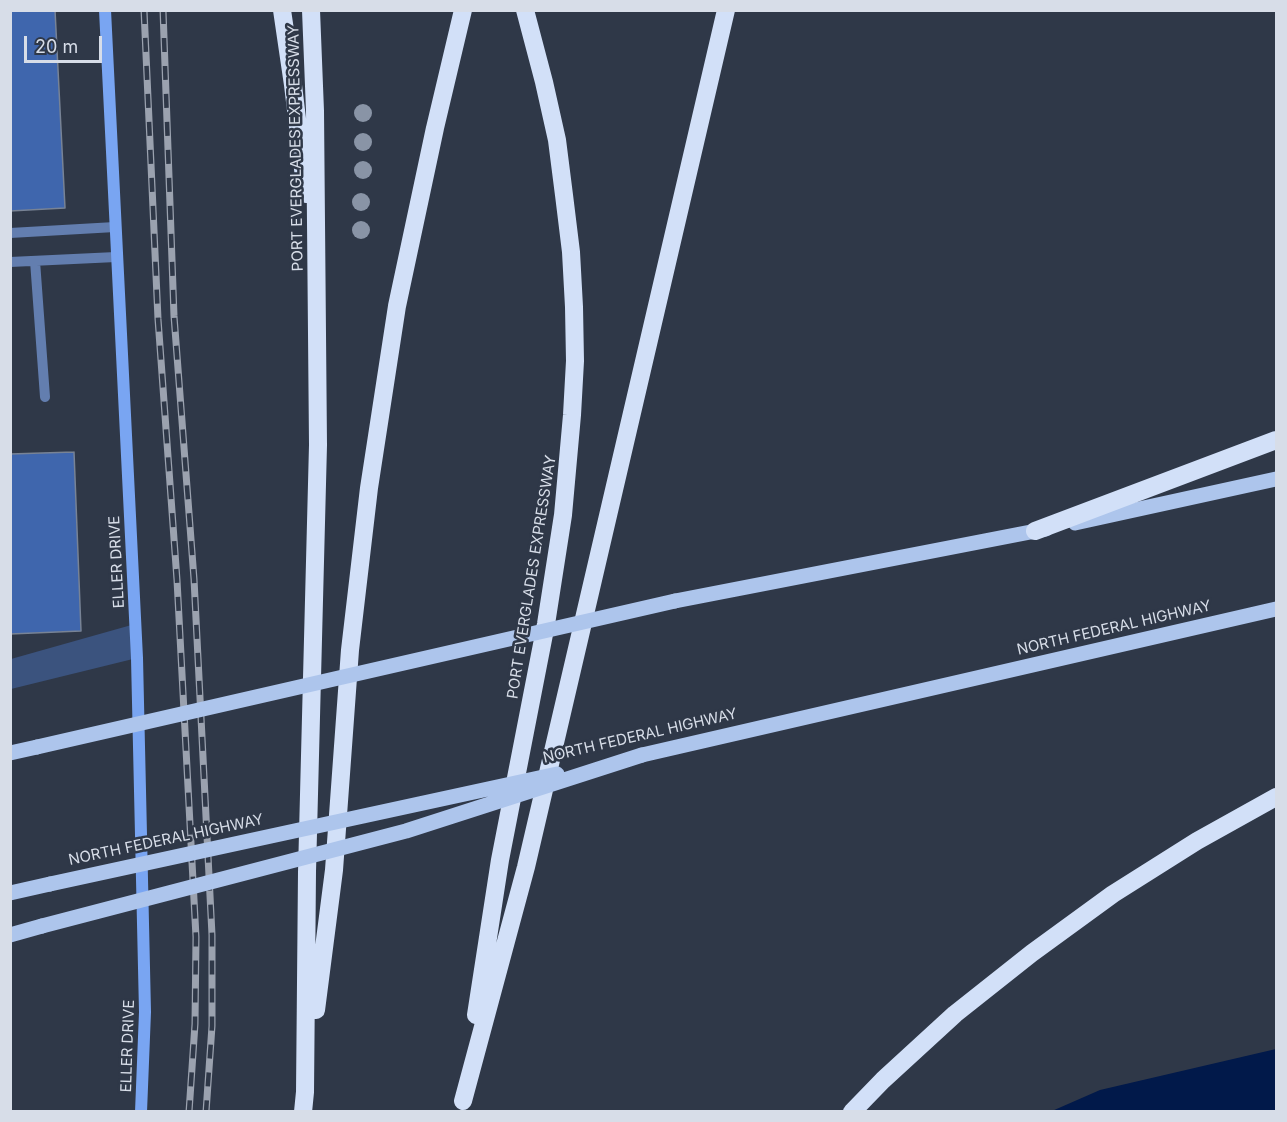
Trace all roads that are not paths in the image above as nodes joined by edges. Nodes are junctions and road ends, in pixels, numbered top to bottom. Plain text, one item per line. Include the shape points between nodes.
1 (105, 10) edge
2 (282, 10) edge
3 (311, 10) edge
4 (463, 10) edge
5 (525, 10) edge
6 (537, 10) edge
7 (726, 10) edge
8 (544, 82) junction
9 (115, 227) junction
10 (10, 233) edge
11 (117, 257) junction
12 (35, 261) junction
13 (10, 262) edge
14 (318, 301) junction
15 (45, 397) dead end
16 (1276, 440) edge
17 (1276, 480) edge
18 (1035, 531) junction
19 (1276, 609) edge
20 (10, 753) edge
21 (642, 755) junction
22 (1276, 797) edge
23 (10, 893) edge
24 (10, 935) edge
25 (305, 1092) junction
26 (462, 1106) edge
27 (141, 1112) edge
28 (303, 1112) edge
29 (852, 1112) edge

1 - 9 street, ELLER DRIVE
2 - 14 highway
3 - 14 highway, PORT EVERGLADES EXPRESSWAY
4 - 25 highway via 397,306 369,488 350,650 334,870
5 - 8 highway, PORT EVERGLADES EXPRESSWAY
6 - 8 highway
7 - 26 highway via 526,867
8 - 26 highway, PORT EVERGLADES EXPRESSWAY via 556,140 571,263 574,361 570,464 546,624 500,860
9 - 10 lane
9 - 11 street, ELLER DRIVE
11 - 12 lane
11 - 27 street, ELLER DRIVE via 137,658 145,1012
12 - 13 lane
12 - 15 lane
14 - 25 highway, PORT EVERGLADES EXPRESSWAY
16 - 18 highway
17 - 18 main road
18 - 20 main road, bridge via 675,601
19 - 21 main road, NORTH FEDERAL HIGHWAY
21 - 23 main road, NORTH FEDERAL HIGHWAY, bridge
21 - 24 main road, bridge via 406,831
22 - 29 highway via 1197,841 1032,953 955,1014
25 - 28 highway, PORT EVERGLADES EXPRESSWAY

